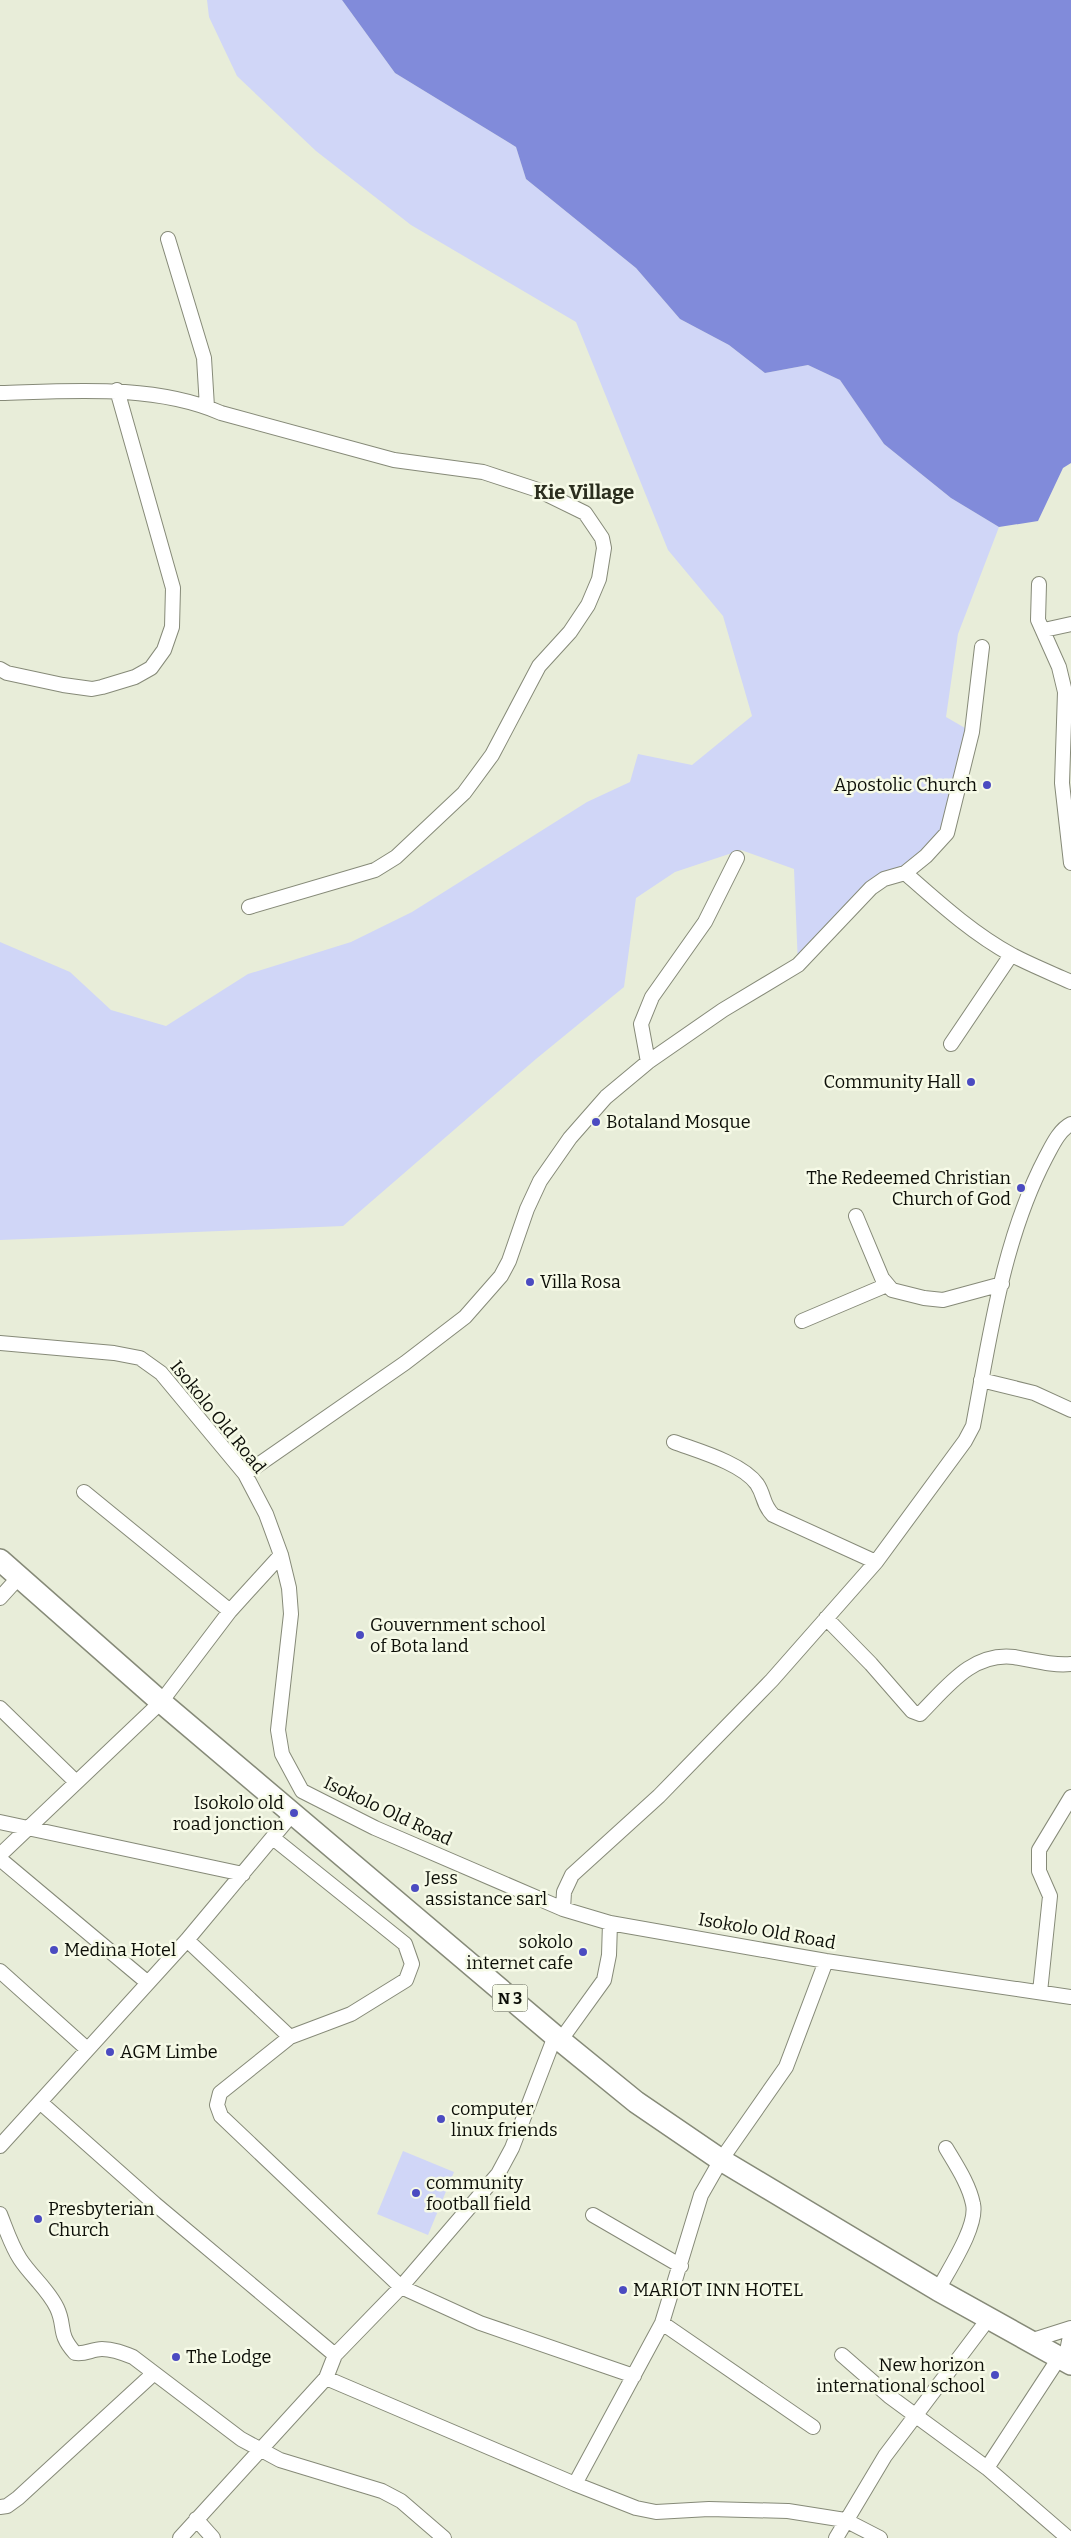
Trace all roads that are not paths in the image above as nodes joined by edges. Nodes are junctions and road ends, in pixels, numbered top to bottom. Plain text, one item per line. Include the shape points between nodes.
1 (168, 239) dead end
2 (118, 390) junction
3 (0, 393) edge
4 (207, 407) junction
5 (1039, 584) dead end
6 (1071, 624) edge
7 (1044, 630) junction
8 (982, 647) dead end
9 (0, 669) edge
10 (737, 858) dead end
11 (1071, 863) edge
12 (905, 873) junction
13 (249, 907) dead end
14 (1011, 955) junction
15 (1071, 982) edge
16 (951, 1044) dead end
17 (648, 1062) junction
18 (1071, 1124) edge
19 (856, 1216) dead end
20 (1002, 1284) junction
21 (887, 1285) junction
22 (802, 1321) dead end
23 (0, 1343) edge
24 (982, 1380) junction
25 (1071, 1410) edge
26 (674, 1442) dead end
27 (245, 1474) junction
28 (84, 1492) dead end
29 (281, 1555) junction
30 (0, 1560) edge
31 (876, 1562) junction
32 (18, 1577) junction
33 (0, 1598) edge
34 (230, 1611) junction
35 (826, 1618) junction
36 (1071, 1664) edge
37 (162, 1702) junction
38 (0, 1708) edge
39 (76, 1782) junction
40 (302, 1791) junction
41 (1070, 1804) edge
42 (288, 1809) junction
43 (0, 1822) edge
44 (27, 1828) junction
45 (273, 1838) junction
46 (0, 1857) edge
47 (243, 1874) junction
48 (563, 1909) junction
49 (610, 1923) junction
50 (187, 1940) junction
51 (826, 1961) junction
52 (0, 1970) edge
53 (148, 1982) junction
54 (1040, 1992) junction
55 (1071, 1997) edge
56 (290, 2037) junction
57 (557, 2039) junction
58 (87, 2049) junction
59 (40, 2102) junction
60 (0, 2146) edge
61 (946, 2148) dead end
62 (721, 2160) junction
63 (0, 2214) edge
64 (593, 2216) dead end
65 (682, 2266) junction
66 (401, 2287) junction
67 (938, 2290) junction
68 (989, 2318) junction
69 (662, 2324) junction
70 (1071, 2329) edge
71 (1030, 2341) junction
72 (335, 2355) junction
73 (842, 2355) dead end
74 (1065, 2361) edge
75 (153, 2374) junction
76 (634, 2376) junction
77 (326, 2378) junction
78 (917, 2416) junction
79 (813, 2427) dead end
80 (260, 2450) junction
81 (987, 2468) junction
82 (576, 2484) junction
83 (0, 2507) edge
84 (196, 2519) junction
85 (846, 2520) junction
86 (180, 2538) edge
87 (213, 2538) edge
88 (444, 2538) edge
89 (836, 2538) edge
90 (880, 2538) edge
91 (1068, 2538) edge

1 - 4 street via 204,358
2 - 3 street
2 - 4 street
2 - 9 street via 174,588 172,627 164,650 151,668 136,677 92,689
4 - 13 street via 394,460 483,472 538,490 585,513 602,538 604,548 599,579 588,605 570,632 540,666 492,755 464,793 396,857 375,870
5 - 7 street via 1038,618
6 - 7 street
7 - 11 street via 1065,692 1062,783
8 - 12 street via 972,732 947,833
10 - 17 street via 705,922 652,997 641,1024
12 - 14 street via 959,919
12 - 17 street via 871,888 798,965 723,1010
14 - 15 street
14 - 16 street
17 - 27 street via 606,1096 556,1158 534,1193 501,1276 465,1317 405,1363
18 - 20 street via 1054,1142 1025,1203
19 - 21 street
20 - 21 street via 943,1300 901,1293
20 - 24 street
21 - 22 street
23 - 27 street, Isokolo Old Road via 140,1358 161,1373
24 - 25 street via 1034,1393
24 - 31 street via 970,1434
26 - 31 street via 743,1471 757,1484 764,1506 773,1516
27 - 29 street, Isokolo Old Road via 266,1514
28 - 34 street
29 - 34 street
29 - 40 street, Isokolo Old Road via 289,1588 290,1614 278,1730 282,1754
30 - 32 highway, N 3
31 - 35 street
32 - 33 street
32 - 37 highway, N 3
34 - 37 street
35 - 36 street via 912,1711 920,1714 970,1666 986,1659 1006,1656
35 - 48 street via 686,1770 572,1875 564,1892
37 - 39 street
37 - 42 highway, N 3
38 - 39 street
39 - 44 street
40 - 42 street
40 - 48 street, Isokolo Old Road via 375,1828
41 - 54 street via 1039,1850 1039,1871 1050,1896
42 - 45 street
42 - 57 highway, N 3
43 - 44 street
44 - 46 street
44 - 47 street
45 - 47 street
45 - 56 street via 405,1944 412,1964 406,1980 351,2014
46 - 53 street
47 - 50 street
48 - 49 street, Isokolo Old Road
49 - 51 street, Isokolo Old Road
49 - 57 street via 604,1980
50 - 53 street
50 - 56 street
51 - 54 street, Isokolo Old Road
51 - 62 street via 786,2067
52 - 58 street
53 - 58 street
54 - 55 street, Isokolo Old Road
56 - 66 street via 220,2093 217,2104 221,2116
57 - 62 highway, N 3 via 636,2102
57 - 66 street via 498,2174
58 - 59 street
59 - 60 street
59 - 72 street via 155,2204
61 - 67 street via 974,2205 971,2225
62 - 65 street via 702,2195
62 - 67 highway, N 3
63 - 75 street via 21,2261 57,2308 64,2337 75,2353 101,2349 119,2351 133,2357
64 - 65 street
65 - 69 street
66 - 72 street
66 - 76 street via 480,2322
67 - 68 highway, N 3
68 - 71 highway, N 3
68 - 78 street
69 - 76 street
69 - 79 street
70 - 71 street
70 - 74 street
71 - 74 highway, N 3
72 - 77 street
73 - 78 street
74 - 81 street
75 - 80 street via 230,2432
75 - 83 street via 18,2498
76 - 82 street
77 - 80 street
77 - 82 street
78 - 81 street
78 - 85 street via 885,2456
80 - 84 street
80 - 88 street via 290,2463 382,2491 401,2501
81 - 91 street
82 - 85 street via 636,2508 656,2512 779,2511
84 - 86 street
84 - 87 street
85 - 89 street
85 - 90 street

